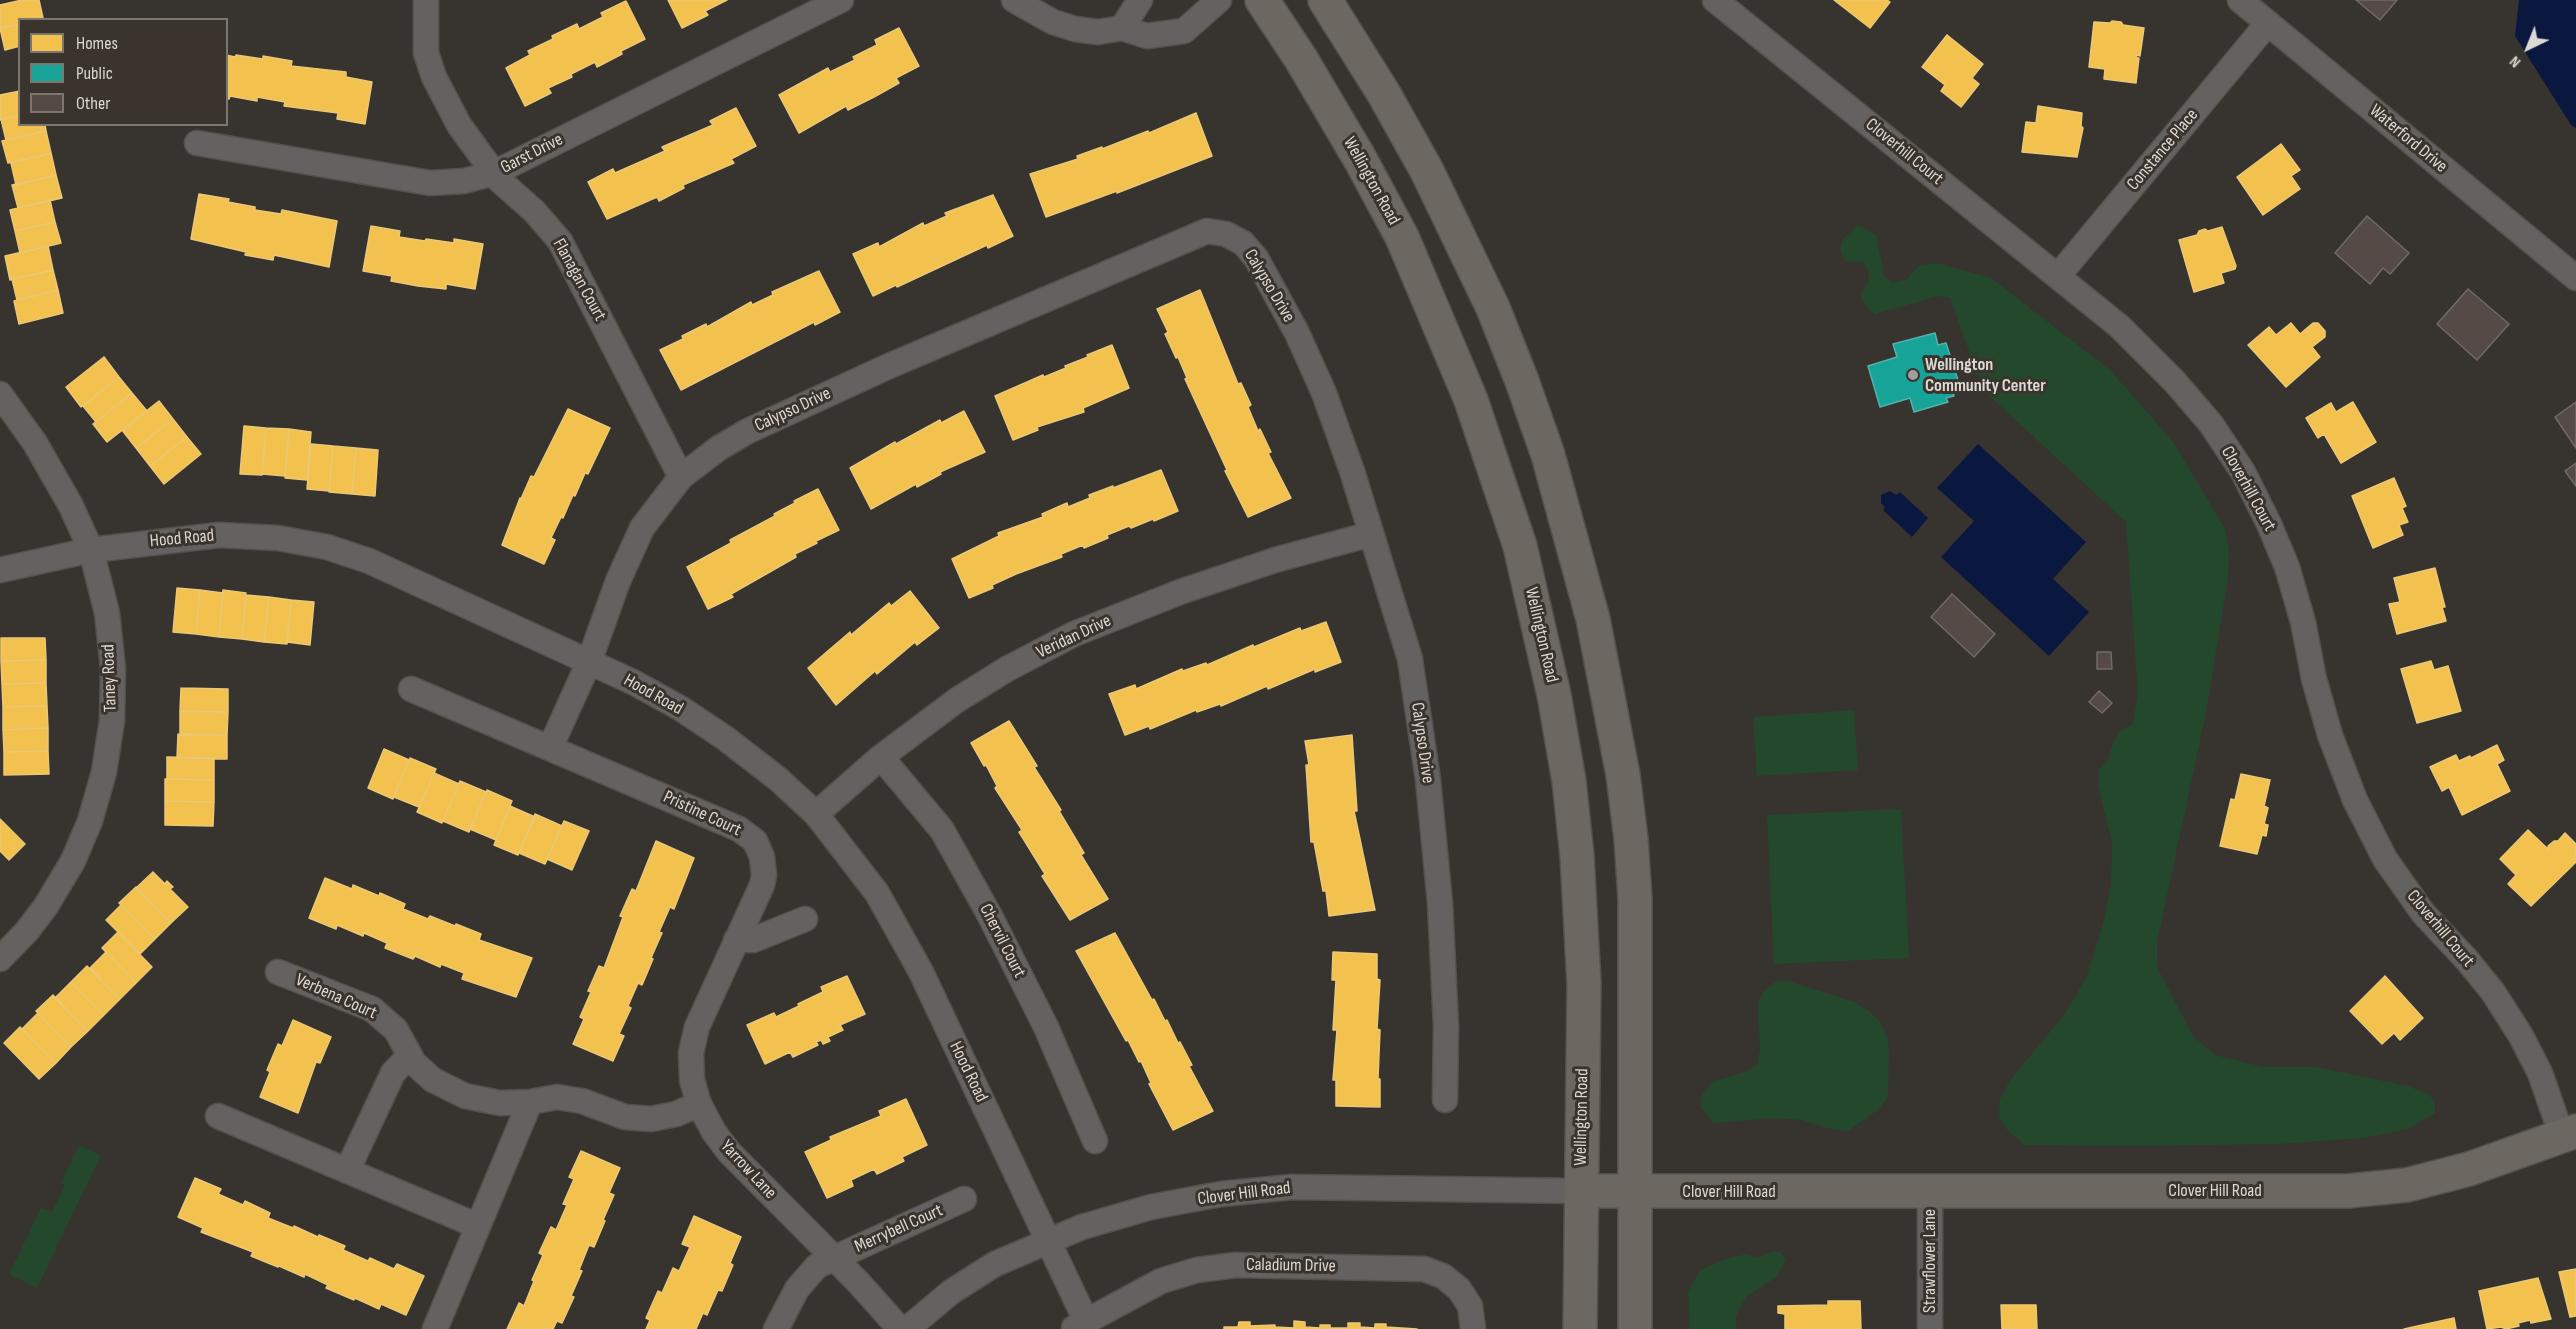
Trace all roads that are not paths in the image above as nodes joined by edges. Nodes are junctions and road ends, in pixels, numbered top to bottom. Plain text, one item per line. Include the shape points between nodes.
1 (426, 0) edge
2 (841, 0) edge
3 (1014, 0) edge
4 (1140, 0) edge
5 (1219, 0) edge
6 (1262, 0) edge
7 (1325, 0) edge
8 (1715, 0) edge
9 (2240, 0) edge
10 (2268, 23) junction
11 (1122, 28) junction
12 (197, 143) dead end
13 (494, 173) junction
14 (2058, 276) junction
15 (2576, 278) edge
16 (0, 393) edge
17 (681, 477) junction
18 (1371, 534) junction
19 (91, 549) junction
20 (0, 570) edge
21 (589, 662) junction
22 (411, 689) dead end
23 (550, 748) junction
24 (881, 756) junction
25 (816, 814) junction
26 (805, 919) dead end
27 (736, 940) junction
28 (0, 959) edge
29 (278, 972) dead end
30 (409, 1056) junction
31 (1445, 1100) dead end
32 (530, 1102) junction
33 (699, 1104) junction
34 (218, 1116) dead end
35 (2569, 1133) edge
36 (1095, 1141) dead end
37 (347, 1171) junction
38 (1581, 1191) junction
39 (1636, 1191) junction
40 (1930, 1192) junction
41 (964, 1199) dead end
42 (478, 1226) junction
43 (1049, 1239) junction
44 (834, 1258) junction
45 (1079, 1325) edge
46 (435, 1329) edge
47 (776, 1329) edge
48 (900, 1329) edge
49 (907, 1329) edge
50 (1473, 1329) edge
51 (1580, 1329) edge
52 (1635, 1329) edge
53 (1930, 1329) edge

1 - 13 street, Flanagan Court via 426,53 434,77 459,125
2 - 13 street, Garst Drive
3 - 11 street via 1053,22 1075,29 1098,32
4 - 11 street
5 - 11 street via 1184,31 1147,36
6 - 38 main road, Wellington Road via 1301,58 1402,237 1471,400 1520,546 1554,695 1577,856 1584,984
7 - 39 main road via 1427,171 1493,308 1548,455 1585,586 1623,775 1631,839 1635,899
8 - 14 street, Cloverhill Court
9 - 10 street, Waterford Drive
10 - 14 street, Constance Place
10 - 15 street, Waterford Drive
12 - 13 street, Garst Drive via 430,183 464,182
13 - 17 street, Flanagan Court via 534,211 569,255
14 - 35 street, Cloverhill Court via 2119,326 2175,382 2211,424 2243,472 2287,567 2330,735 2355,800 2385,859 2417,904 2487,984 2521,1036
16 - 19 street, Taney Road via 35,443
17 - 18 street, Calypso Drive via 748,431 889,366 1207,231 1226,234 1243,243 1256,258 1297,333 1324,393
17 - 21 street, Calypso Drive via 642,528
18 - 24 street, Veridan Drive via 1275,560 1074,634 957,700
18 - 31 street, Calypso Drive via 1410,659 1428,780 1440,903
19 - 20 street, Hood Road
19 - 21 street, Hood Road via 219,535 279,538 327,547 365,559
19 - 28 street, Taney Road via 107,614 113,668 112,720 104,772 93,813 73,861 46,906
21 - 23 street
21 - 25 street, Hood Road via 680,708 725,738
22 - 23 street, Pristine Court
23 - 27 street, Pristine Court via 739,829 755,841 764,875
24 - 25 street, Veridan Drive
24 - 36 street, Chervil Court via 942,830 990,916 1046,1027
25 - 43 street, Hood Road via 870,884 899,930
26 - 27 street via 753,940
27 - 33 street, Yarrow Lane via 697,1027 692,1053
29 - 30 street, Verbena Court via 372,1009 396,1030
30 - 32 street, Verbena Court via 433,1080 465,1096
30 - 37 street via 393,1073
32 - 33 street, Verbena Court via 557,1097 582,1101 625,1117 651,1119
32 - 42 street
33 - 44 street, Yarrow Lane via 729,1152
34 - 37 street
35 - 40 main road, Clover Hill Road via 2459,1172 2407,1185 2348,1191
37 - 42 street
38 - 39 main road, Clover Hill Road
38 - 43 street, Clover Hill Road via 1280,1188 1151,1207
38 - 51 main road, Wellington Road
39 - 40 main road, Clover Hill Road
39 - 52 main road
40 - 53 street, Strawflower Lane
41 - 44 street, Merrybell Court
42 - 46 street
43 - 45 street, Caladium Drive
43 - 49 street, Clover Hill Road via 995,1264 951,1292
44 - 47 street, Merrybell Court via 817,1266 797,1289
44 - 48 street, Yarrow Lane
45 - 50 street, Caladium Drive via 1161,1281 1197,1270 1236,1265 1424,1269 1443,1276 1459,1289 1470,1306

